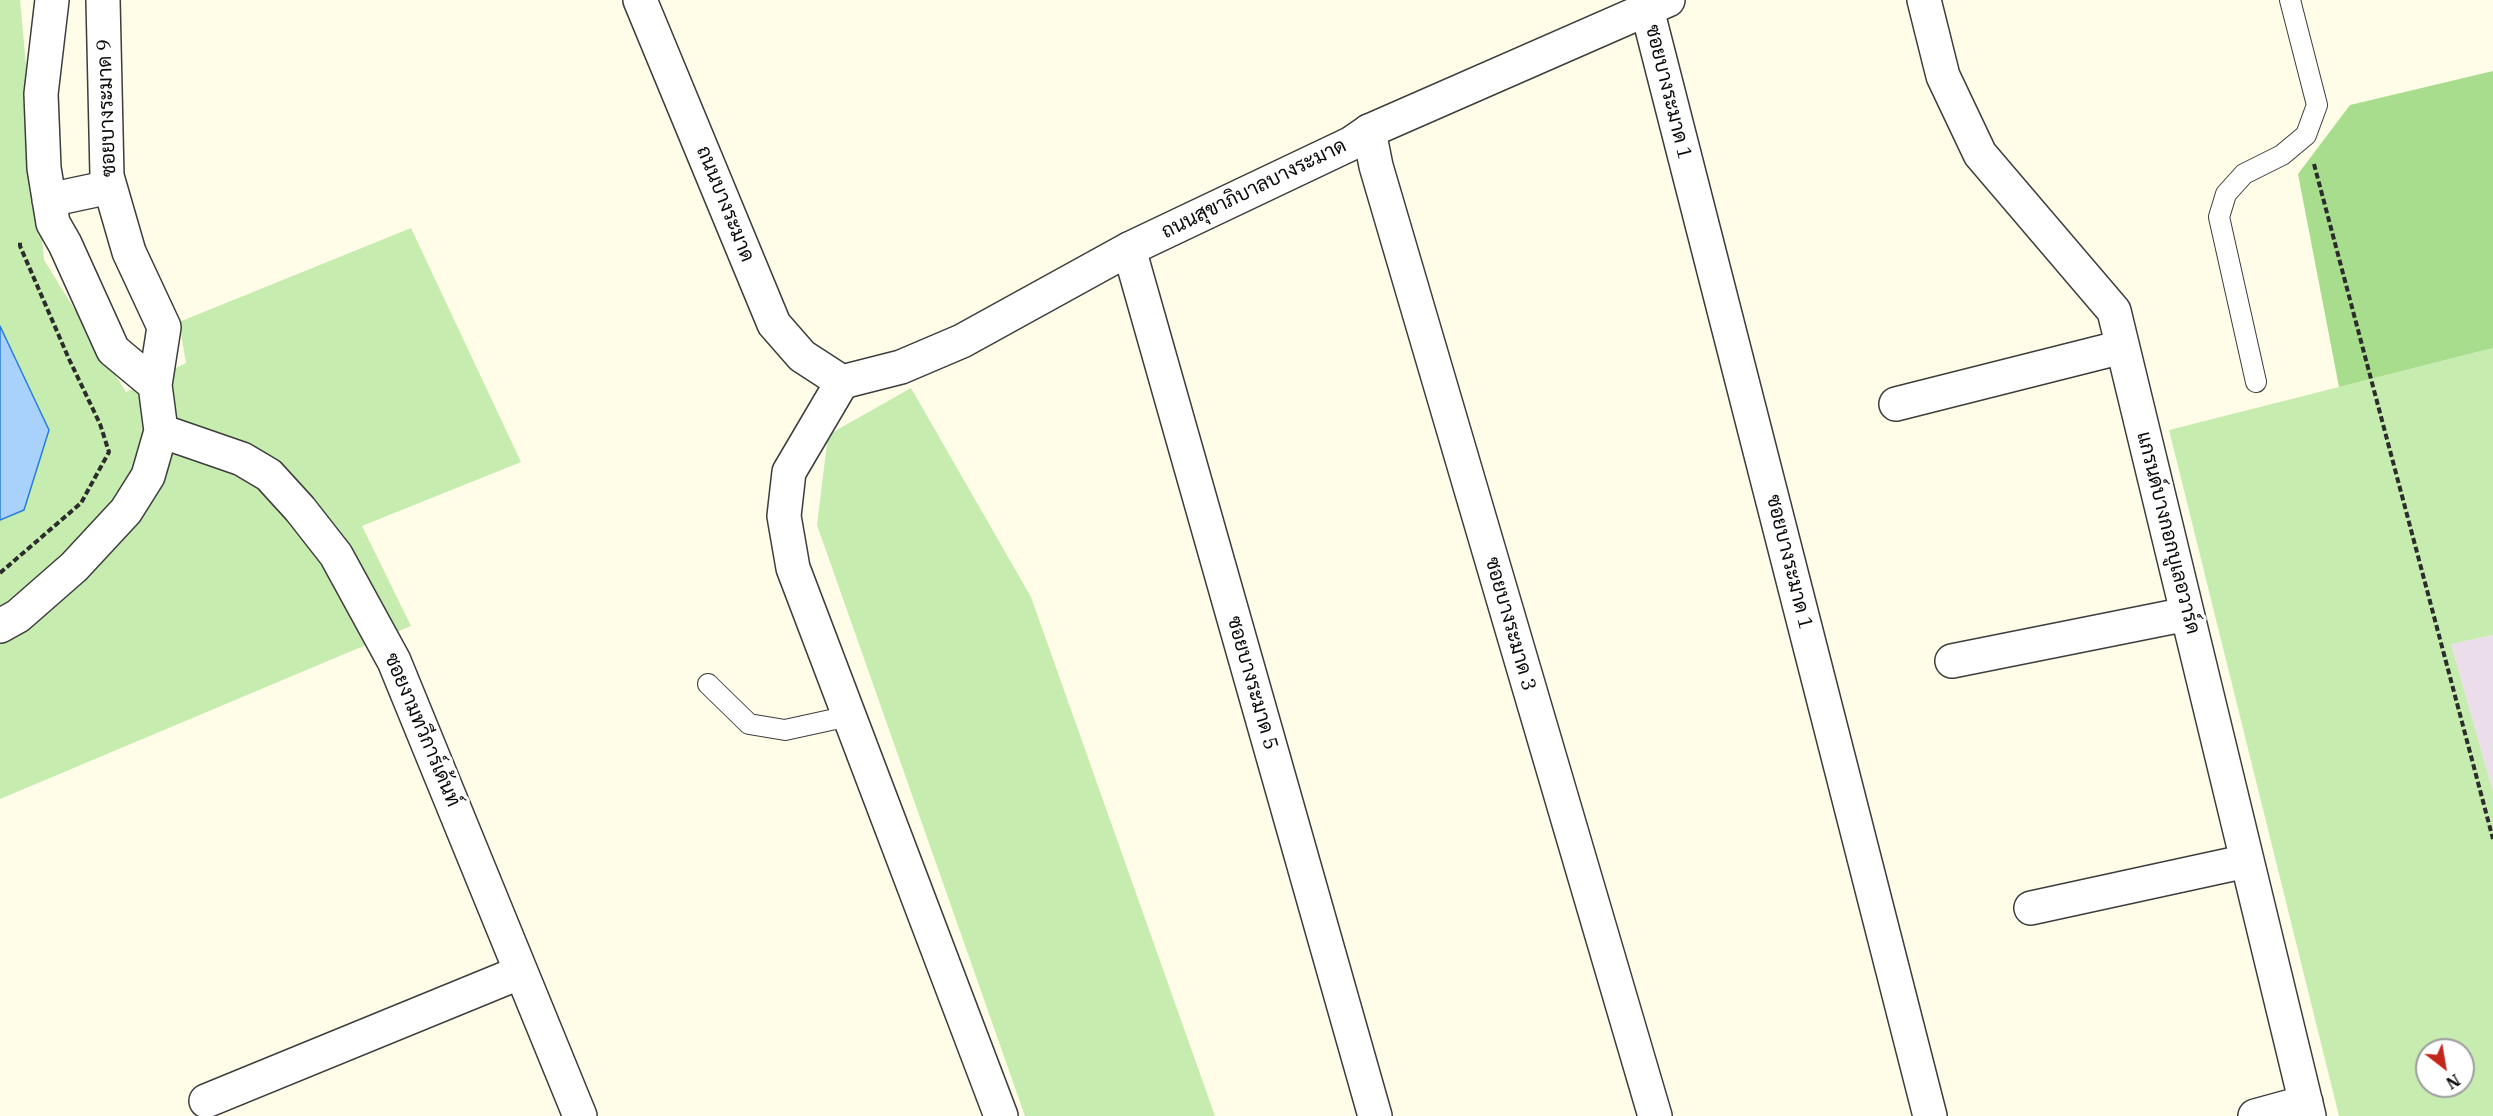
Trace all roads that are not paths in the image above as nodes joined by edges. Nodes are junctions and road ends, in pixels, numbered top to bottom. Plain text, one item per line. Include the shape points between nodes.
1 (52, 0) edge
2 (103, 0) edge
3 (640, 0) edge
4 (1924, 0) edge
5 (2290, 0) edge
6 (1657, 4) edge
7 (1370, 131) junction
8 (110, 187) junction
9 (49, 200) junction
10 (1129, 249) junction
11 (2122, 347) junction
12 (842, 382) junction
13 (2256, 382) dead end
14 (155, 385) junction
15 (1896, 404) dead end
16 (161, 431) junction
17 (2187, 614) junction
18 (0, 626) edge
19 (1952, 661) dead end
20 (708, 684) dead end
21 (849, 716) junction
22 (2247, 861) junction
23 (2031, 908) dead end
24 (521, 972) junction
25 (206, 1101) dead end
26 (2307, 1109) edge
27 (580, 1116) edge
28 (1000, 1116) edge
29 (1375, 1116) edge
30 (1655, 1116) edge
31 (1930, 1116) edge
32 (2255, 1116) edge

1 - 9 street via 41,94
2 - 8 street, ซอยบางระมาด 9
3 - 12 street, ถนนบางระมาด via 774,324 802,356
4 - 11 street, แกรนด์บางกอกบูเลอวาร์ด via 1942,76 1980,154 2114,311
5 - 13 lane via 2317,105 2306,135 2282,155 2244,174 2226,194 2219,217
6 - 7 street, ถนนสุขาภิบาลบางระมาด
6 - 31 street, ซอยบางระมาด 1
7 - 10 street, ถนนสุขาภิบาลบางระมาด
7 - 30 street, ซอยบางระมาด 3 via 1379,177
8 - 9 street
8 - 14 street, ซอยบางระมาด 9 via 129,252 164,327
9 - 14 street via 53,223 113,350
10 - 12 street, ถนนสุขาภิบาลบางระมาด via 962,341 901,367
10 - 29 street, ซอยบางระมาด 5
11 - 15 street
11 - 17 street, แกรนด์บางกอกบูเลอวาร์ด
12 - 21 street via 789,472 784,516 793,568
14 - 16 street, ซอยบางระมาด 9
16 - 18 street, ซอยบางระมาด 9 via 148,476 126,511 74,567 18,616
16 - 24 street, ซอยงามทวีการ์เด้นท์ via 242,459 269,476 336,555 394,662
17 - 19 street
17 - 22 street, แกรนด์บางกอกบูเลอวาร์ด
20 - 21 lane via 749,724 785,730
21 - 28 street
22 - 23 street
22 - 26 street, แกรนด์บางกอกบูเลอวาร์ด
24 - 25 street
24 - 27 street, ซอยงามทวีการ์เด้นท์
26 - 32 street

